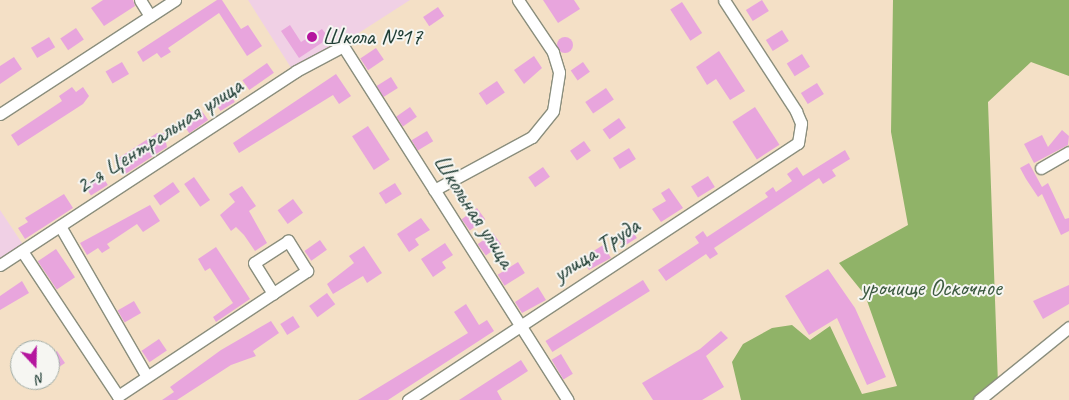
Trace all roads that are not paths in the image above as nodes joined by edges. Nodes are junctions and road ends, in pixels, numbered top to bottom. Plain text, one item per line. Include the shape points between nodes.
1 (140, 0) edge
2 (175, 0) edge
3 (518, 0) edge
4 (724, 0) edge
5 (150, 16) junction
6 (343, 46) joint
7 (0, 114) edge
8 (1069, 152) edge
9 (1041, 168) dead end
10 (434, 190) junction
11 (60, 226) junction
12 (22, 251) junction
13 (0, 265) edge
14 (273, 293) junction
15 (520, 323) junction
16 (1069, 327) edge
17 (146, 375) junction
18 (408, 400) edge
19 (568, 400) edge
20 (979, 400) edge

1 - 5 street
2 - 5 street
3 - 10 street via 557,65 559,92 553,112 532,137
4 - 15 street, улица Труда via 796,111 802,133 791,150
5 - 7 street
6 - 10 street, Школьная улица
6 - 11 street, 2-я Центральная улица via 296,71
8 - 9 street
10 - 15 street, Школьная улица
11 - 12 street, 2-я Центральная улица
11 - 17 street
12 - 13 street, 2-я Центральная улица
12 - 17 street via 118,396
14 - 14 street via 308,271 288,241 254,263
14 - 17 street
15 - 18 street, улица Труда
15 - 19 street, Школьная улица
16 - 20 street

